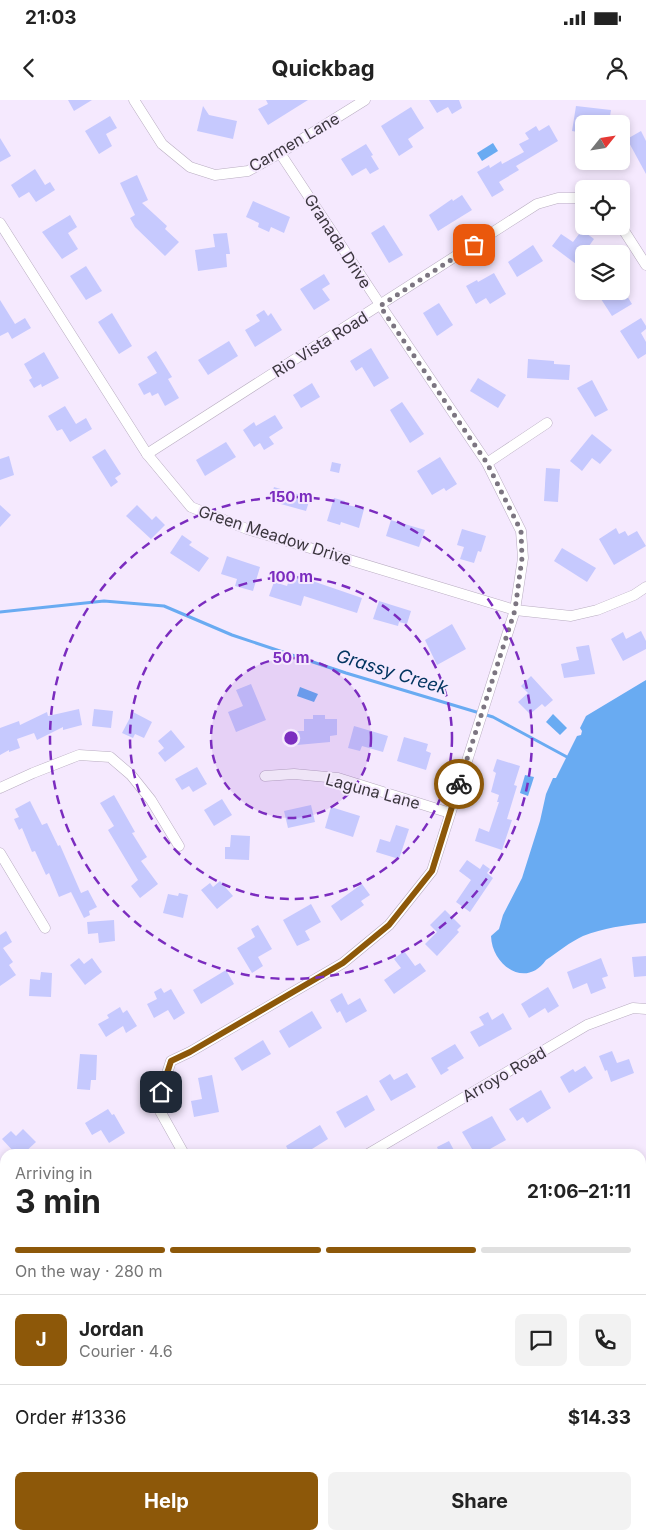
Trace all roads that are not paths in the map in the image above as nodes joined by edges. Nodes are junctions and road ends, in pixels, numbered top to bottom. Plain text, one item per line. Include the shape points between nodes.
1 (134, 100) edge
2 (365, 100) edge
3 (280, 153) junction
4 (575, 197) edge
5 (0, 223) edge
6 (627, 235) edge
7 (646, 265) edge
8 (380, 306) junction
9 (546, 423) dead end
10 (147, 454) junction
11 (487, 463) junction
12 (646, 587) edge
13 (515, 610) junction
14 (265, 776) dead end
15 (0, 788) edge
16 (450, 813) junction
17 (179, 846) dead end
18 (0, 853) edge
19 (45, 928) dead end
20 (646, 1009) edge
21 (181, 1149) edge
22 (377, 1149) edge

1 - 3 street, Carmen Lane via 162,144 190,167 215,174 248,171
2 - 3 street, Carmen Lane
3 - 8 street, Granada Drive
4 - 8 street, Rio Vista Road via 537,204
5 - 10 street, Green Meadow Drive
6 - 7 street
8 - 10 street, Rio Vista Road
8 - 11 street, Granada Drive
9 - 11 street
10 - 13 street, Green Meadow Drive via 192,507 247,529
11 - 13 street, Granada Drive via 521,531 522,558
12 - 13 street, Green Meadow Drive via 597,610 571,616
13 - 16 street, Granada Drive
14 - 16 street, Laguna Lane via 294,774 338,778
15 - 17 street via 79,755 110,758 131,775 151,800
16 - 21 street, Granada Drive via 432,871 389,925 343,963 171,1061 161,1092 160,1110
18 - 19 street
20 - 22 street, Arroyo Road via 633,1008 588,1025

